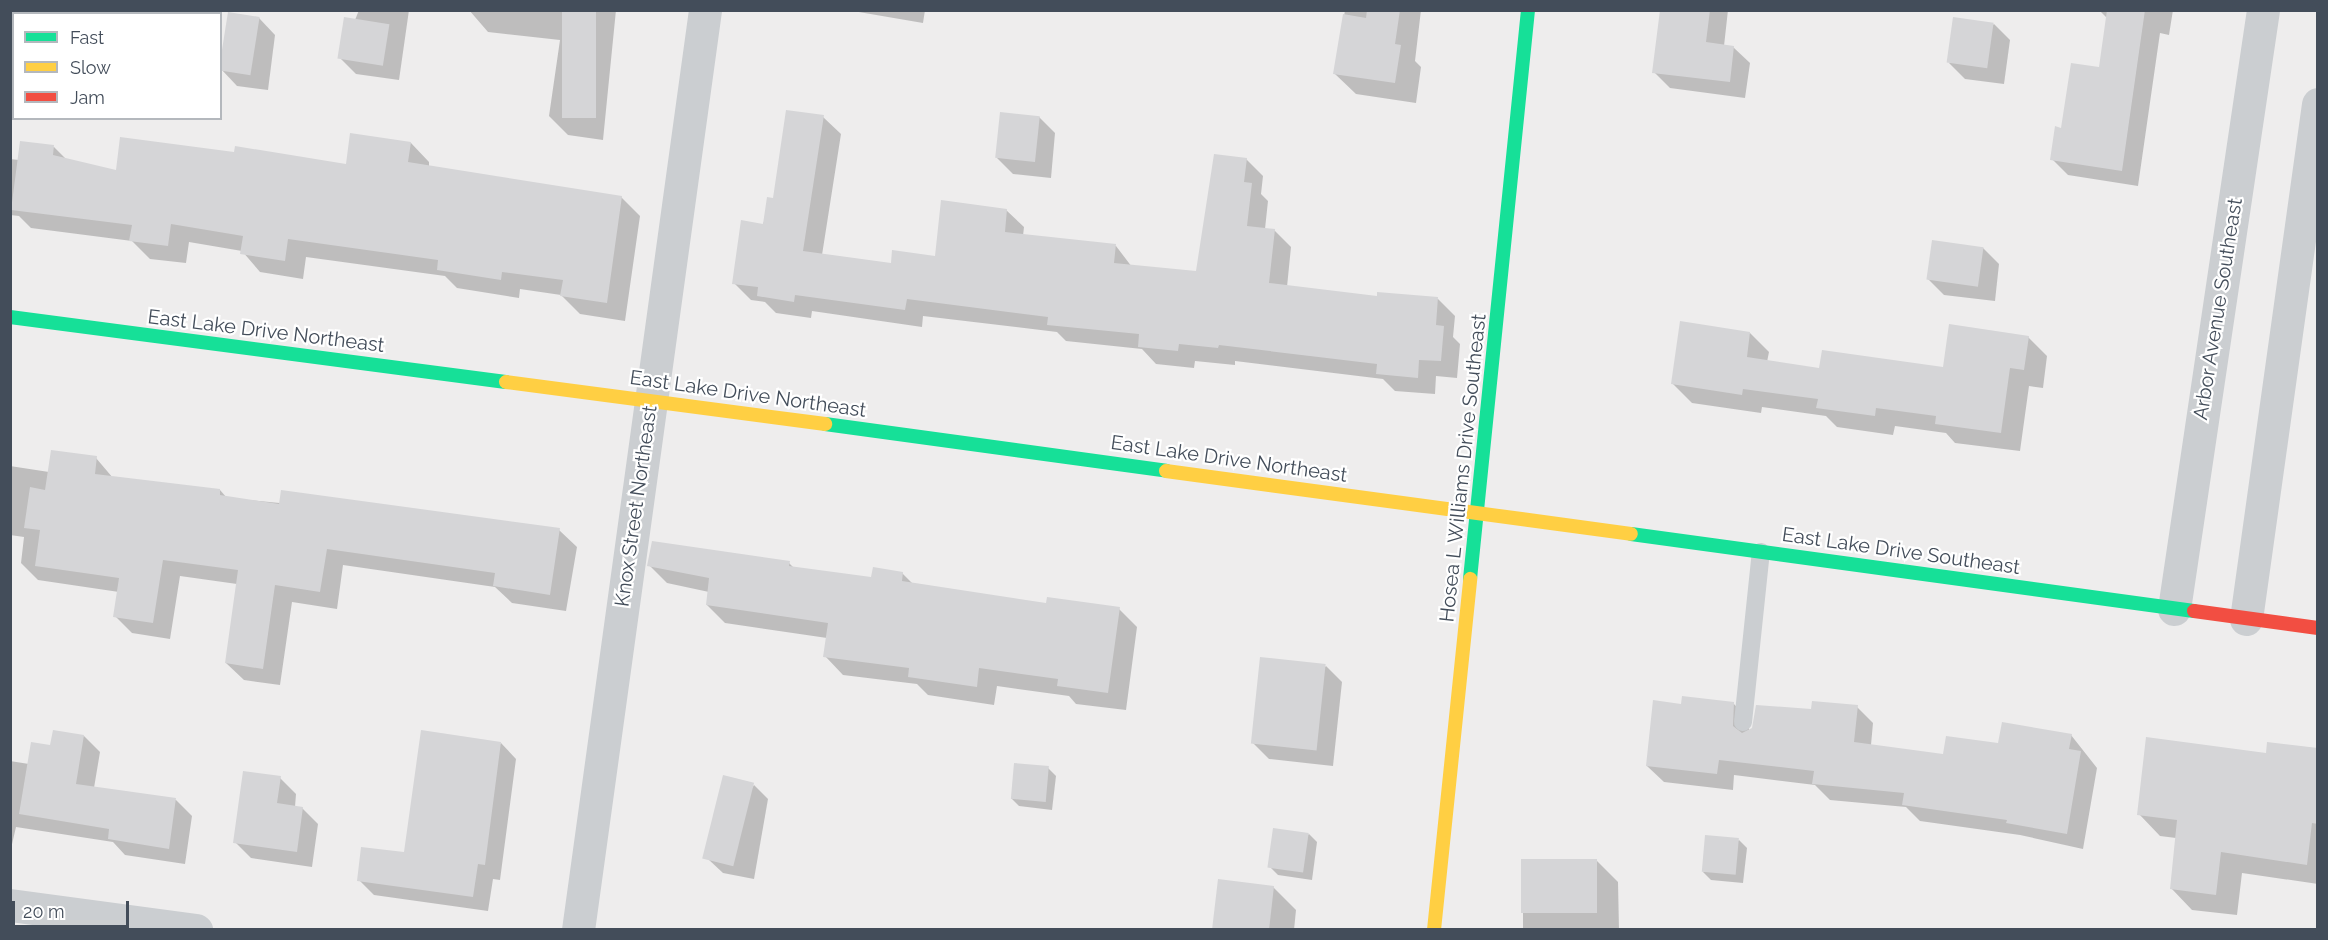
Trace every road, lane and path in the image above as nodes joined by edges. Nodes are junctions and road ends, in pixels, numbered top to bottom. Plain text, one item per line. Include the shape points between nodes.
1 (705, 10) edge
2 (1528, 10) edge
3 (2263, 10) edge
4 (2318, 104) edge
5 (10, 317) edge
6 (650, 402) junction
7 (1479, 512) junction
8 (1761, 552) junction
9 (2174, 609) junction
10 (2246, 619) junction
11 (2318, 628) edge
12 (1743, 722) dead end
13 (10, 905) edge
14 (196, 930) edge
15 (578, 930) edge
16 (1434, 930) edge

1 - 6 street, Knox Street Northeast
2 - 7 street, Hosea L Williams Drive Southeast
3 - 9 street, Arbor Avenue Southeast
4 - 10 street
5 - 6 street, East Lake Drive Northeast
6 - 7 street, East Lake Drive Northeast
6 - 15 street, Knox Street Northeast
7 - 8 street, East Lake Drive Southeast
7 - 16 street, Hosea L Williams Drive Southeast
8 - 9 street, East Lake Drive Southeast
8 - 12 lane
9 - 10 street, East Lake Drive Southeast
10 - 11 street, East Lake Drive Southeast
13 - 14 street

